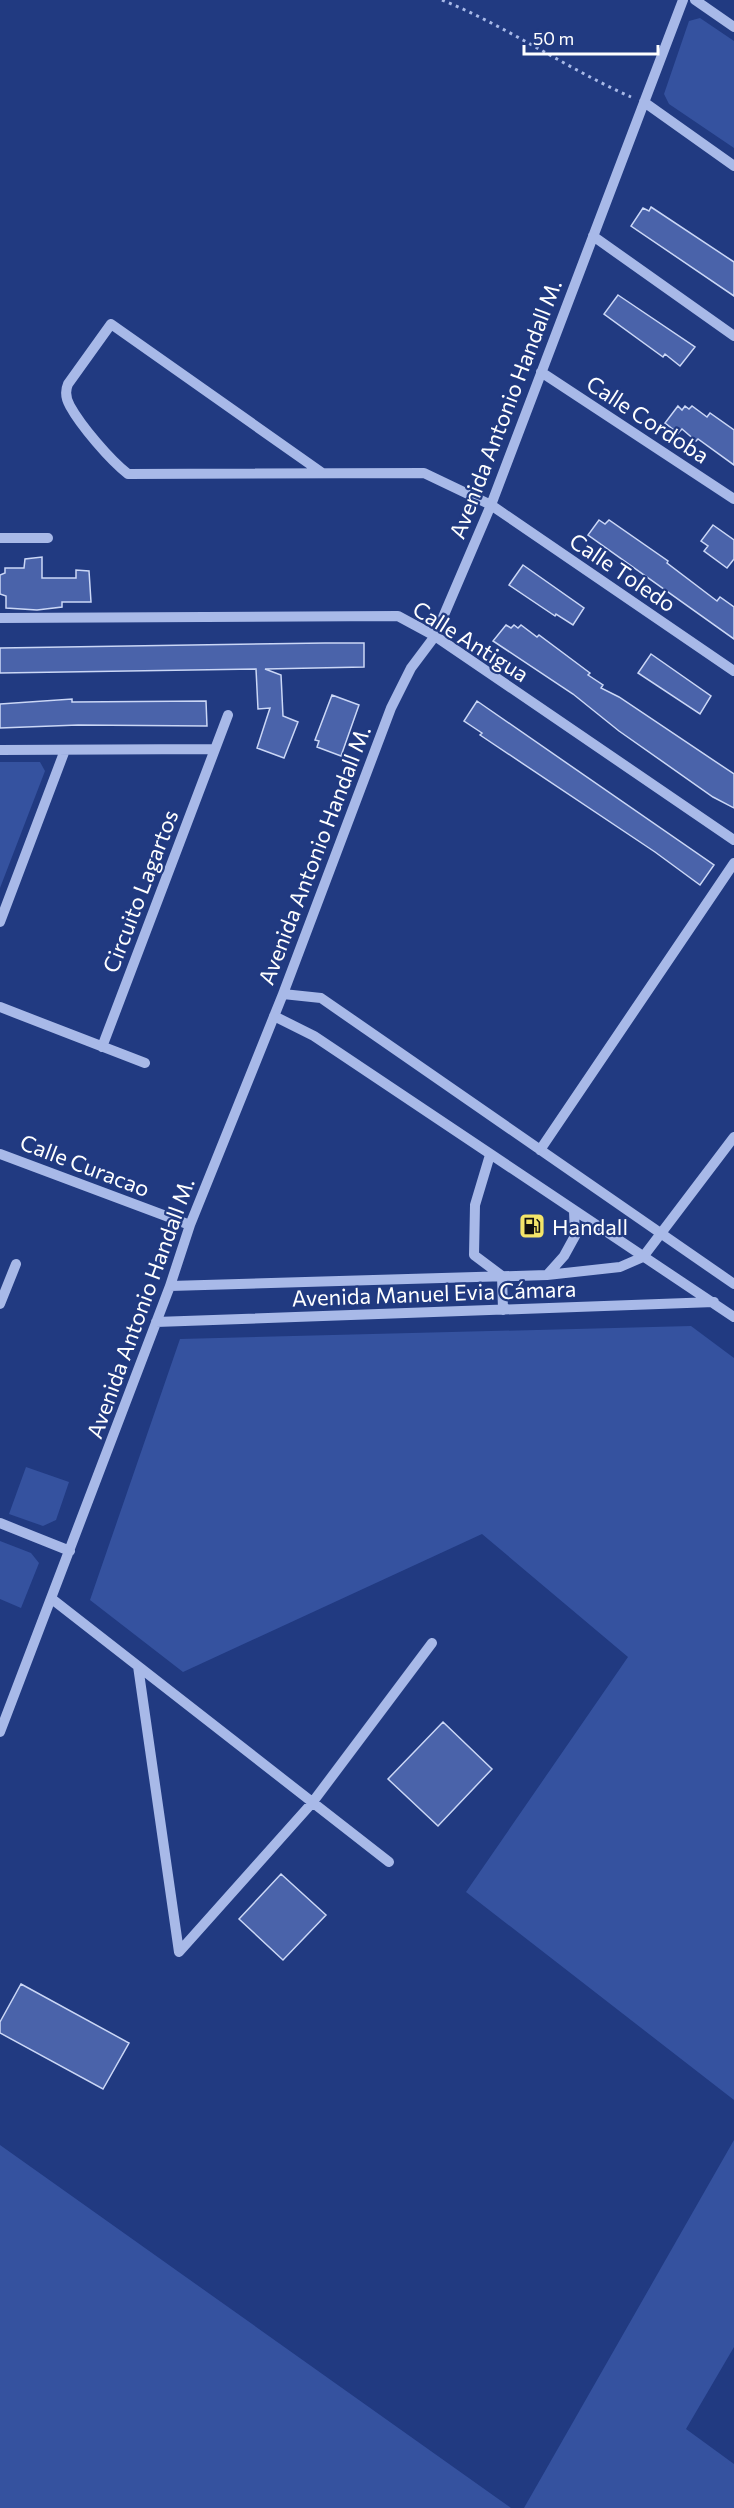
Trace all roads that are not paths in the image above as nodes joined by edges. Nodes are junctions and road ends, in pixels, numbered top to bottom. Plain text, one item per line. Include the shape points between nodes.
1 (683, 0) edge
2 (695, 0) edge
3 (734, 27) edge
4 (644, 102) junction
5 (734, 166) edge
6 (593, 236) junction
7 (734, 336) edge
8 (541, 372) junction
9 (321, 472) junction
10 (734, 499) edge
11 (491, 505) junction
12 (0, 538) edge
13 (48, 538) dead end
14 (0, 618) edge
15 (435, 636) junction
16 (734, 671) edge
17 (228, 715) dead end
18 (215, 749) junction
19 (0, 750) edge
20 (64, 750) junction
21 (734, 840) edge
22 (734, 863) edge
23 (0, 922) edge
24 (283, 994) junction
25 (0, 1007) edge
26 (273, 1016) junction
27 (102, 1047) junction
28 (145, 1063) dead end
29 (734, 1137) edge
30 (540, 1150) junction
31 (0, 1154) edge
32 (490, 1155) junction
33 (574, 1211) junction
34 (190, 1225) junction
35 (661, 1234) junction
36 (643, 1257) junction
37 (16, 1264) dead end
38 (547, 1275) junction
39 (502, 1276) junction
40 (734, 1284) edge
41 (170, 1286) junction
42 (714, 1302) junction
43 (0, 1304) edge
44 (503, 1310) junction
45 (734, 1317) edge
46 (156, 1322) junction
47 (0, 1523) edge
48 (70, 1551) junction
49 (52, 1599) junction
50 (432, 1643) dead end
51 (138, 1666) junction
52 (0, 1732) edge
53 (312, 1803) junction
54 (388, 1862) dead end

1 - 4 street, Avenida Antonio Handall M.
2 - 3 street
4 - 5 street
4 - 6 street, Avenida Antonio Handall M.
6 - 7 street
6 - 8 street, Avenida Antonio Handall M.
8 - 10 street, Calle Cordoba
8 - 11 street, Avenida Antonio Handall M.
9 - 9 street, Calle Toledo via 111,324 65,392 69,405 116,465 128,474
9 - 11 street, Calle Toledo via 424,473
11 - 15 street, Avenida Antonio Handall M.
11 - 16 street, Calle Toledo
12 - 13 street
14 - 15 street, Calle Antigua via 398,616
15 - 21 street, Calle Antigua
15 - 24 street, Avenida Antonio Handall M. via 411,668 391,708
17 - 18 street, Circuito Lagartos
18 - 20 street
18 - 27 street, Circuito Lagartos
19 - 20 street
20 - 23 street
22 - 30 street
24 - 26 street, Avenida Antonio Handall M.
24 - 30 street via 321,998
25 - 27 street
26 - 32 street via 314,1036
26 - 34 street, Avenida Antonio Handall M.
27 - 28 street
29 - 35 street
30 - 35 street
31 - 34 street, Calle Curacao
32 - 33 street
32 - 39 street via 475,1205 474,1255
33 - 36 street
33 - 38 street via 575,1236
34 - 41 street, Avenida Antonio Handall M.
35 - 36 street
35 - 40 street
36 - 38 street, Avenida Manuel Evia Cámara via 620,1267
36 - 42 street
37 - 43 street
38 - 39 street, Avenida Manuel Evia Cámara
39 - 41 street, Avenida Manuel Evia Cámara
39 - 44 street
41 - 46 street, Avenida Antonio Handall M.
42 - 44 street, Avenida Manuel Evia Cámara
42 - 45 street
44 - 46 street, Avenida Manuel Evia Cámara
46 - 48 street, Avenida Antonio Handall M.
47 - 48 street
48 - 49 street, Avenida Antonio Handall M.
49 - 51 street
49 - 52 street, Avenida Antonio Handall M.
50 - 53 street
51 - 53 street
51 - 53 street via 179,1952
53 - 54 street

